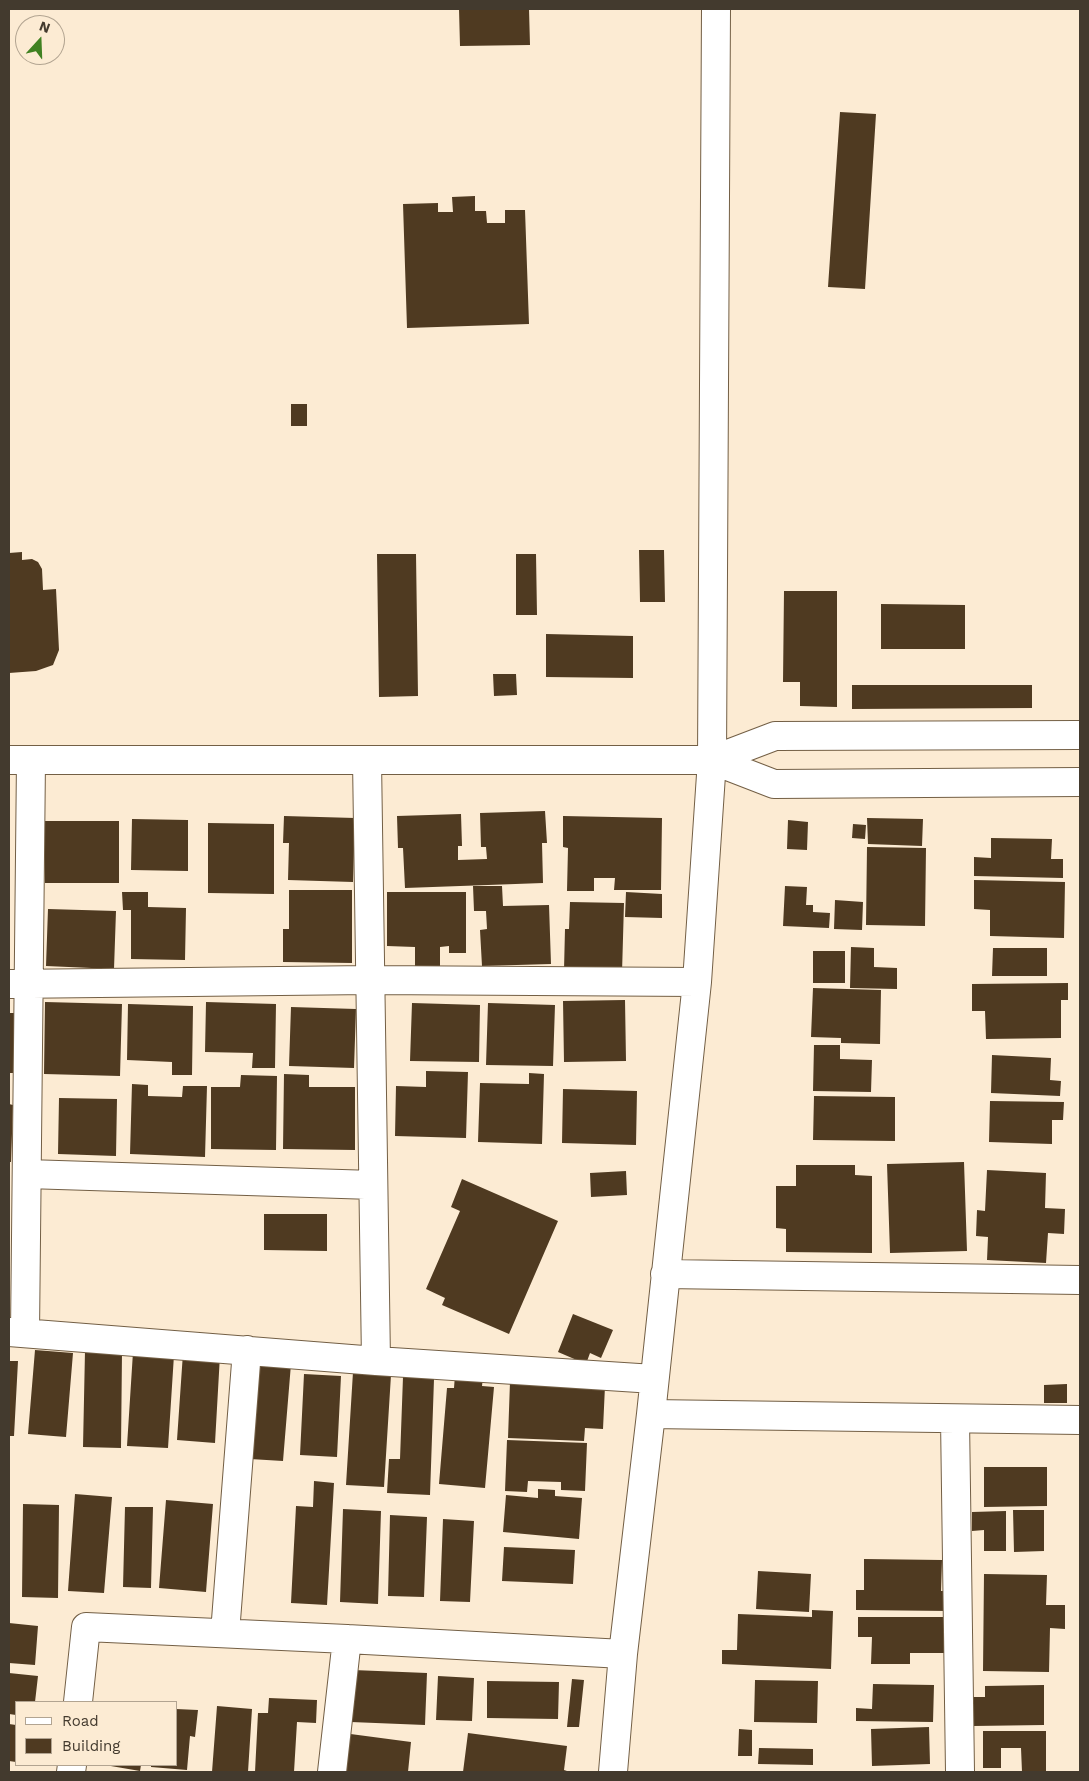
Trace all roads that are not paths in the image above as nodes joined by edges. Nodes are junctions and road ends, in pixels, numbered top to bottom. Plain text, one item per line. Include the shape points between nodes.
1 (716, 9) edge
2 (1080, 735) edge
3 (20, 760) edge
4 (367, 760) junction
5 (712, 760) junction
6 (1080, 782) edge
7 (370, 980) junction
8 (696, 982) junction
9 (19, 984) edge
10 (26, 1174) junction
11 (373, 1185) junction
12 (665, 1274) junction
13 (1080, 1280) edge
14 (17, 1332) edge
15 (247, 1350) junction
16 (376, 1361) junction
17 (654, 1380) junction
18 (651, 1414) junction
19 (955, 1419) junction
20 (1080, 1420) edge
21 (225, 1633) junction
22 (347, 1638) junction
23 (623, 1654) junction
24 (78, 1701) edge
25 (332, 1772) edge
26 (613, 1772) edge
27 (960, 1772) edge

1 - 5 street
2 - 5 street via 775,736
3 - 4 street
3 - 9 street
4 - 5 street
4 - 7 street
5 - 6 street via 774,784
5 - 8 street
7 - 8 street
7 - 9 street
7 - 11 street
8 - 12 street
9 - 10 street
10 - 11 street
10 - 14 street
11 - 16 street
12 - 13 street
12 - 17 street
14 - 15 street
15 - 16 street
15 - 21 street
16 - 17 street
17 - 18 street
18 - 19 street
18 - 23 street
19 - 20 street
19 - 27 street
21 - 22 street
21 - 24 street via 86,1627
22 - 23 street
22 - 25 street
23 - 26 street

